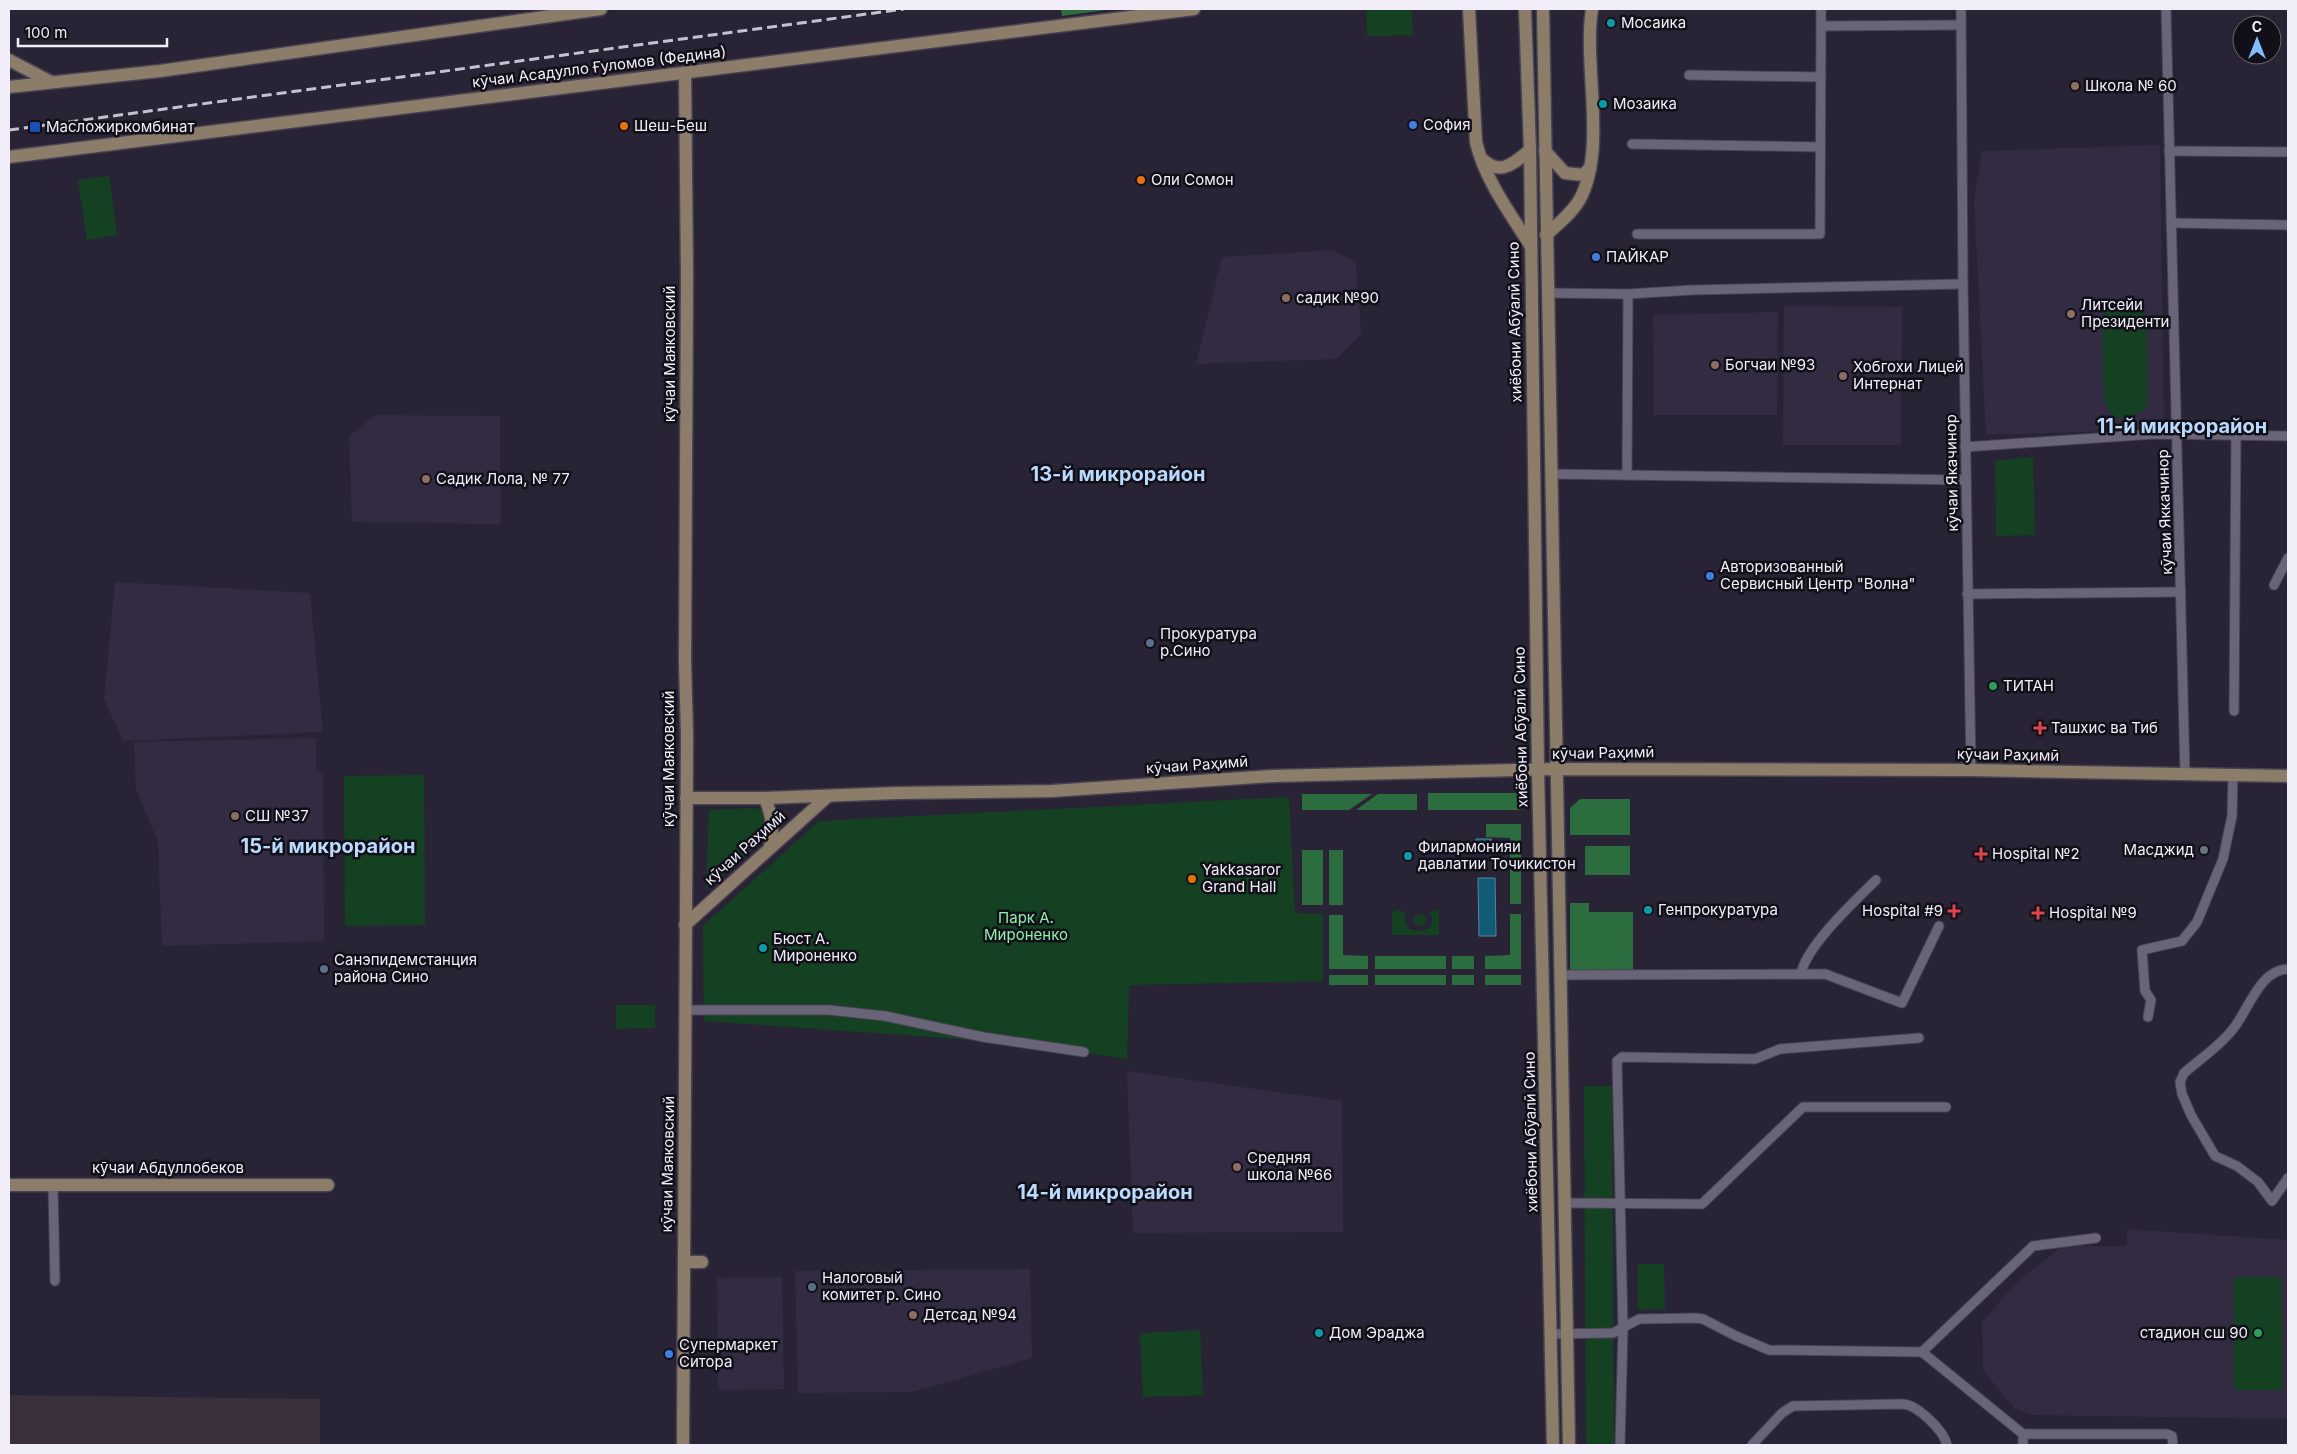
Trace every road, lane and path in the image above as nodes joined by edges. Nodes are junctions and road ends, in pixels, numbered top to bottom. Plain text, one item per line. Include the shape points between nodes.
1 (600, 9) edge
2 (1194, 9) edge
3 (1469, 9) edge
4 (1525, 9) edge
5 (1542, 9) edge
6 (1592, 9) edge
7 (1821, 9) edge
8 (1961, 9) edge
9 (2166, 9) edge
10 (1821, 26) junction
11 (1961, 26) junction
12 (9, 60) edge
13 (685, 73) junction
14 (1689, 75) dead end
15 (1820, 77) junction
16 (51, 82) junction
17 (9, 87) edge
18 (1632, 144) dead end
19 (1820, 147) junction
20 (1530, 150) junction
21 (1545, 151) junction
22 (2170, 151) junction
23 (2288, 152) edge
24 (1479, 156) junction
25 (9, 157) edge
26 (1590, 168) junction
27 (2171, 223) junction
28 (2288, 225) edge
29 (1637, 234) dead end
30 (1546, 235) junction
31 (1530, 245) junction
32 (1963, 284) junction
33 (1547, 293) junction
34 (1628, 294) junction
35 (2176, 434) junction
36 (2236, 435) junction
37 (2288, 436) edge
38 (1965, 447) junction
39 (1550, 474) junction
40 (1627, 475) junction
41 (1966, 480) junction
42 (2288, 558) edge
43 (2274, 585) dead end
44 (2181, 592) junction
45 (1968, 594) junction
46 (2234, 711) dead end
47 (1555, 769) junction
48 (1538, 770) junction
49 (1971, 770) junction
50 (2185, 774) junction
51 (2233, 775) junction
52 (2288, 776) edge
53 (828, 796) junction
54 (686, 798) junction
55 (765, 798) junction
56 (770, 847) junction
57 (1876, 880) dead end
58 (685, 925) junction
59 (1939, 926) dead end
60 (2288, 969) edge
61 (1801, 974) junction
62 (1560, 975) junction
63 (685, 1010) junction
64 (2148, 1017) dead end
65 (1918, 1038) dead end
66 (1084, 1052) dead end
67 (1946, 1107) dead end
68 (2288, 1178) edge
69 (9, 1185) edge
70 (53, 1185) junction
71 (328, 1185) dead end
72 (1564, 1203) junction
73 (1620, 1204) junction
74 (2096, 1238) dead end
75 (684, 1262) junction
76 (702, 1262) dead end
77 (55, 1281) dead end
78 (1623, 1328) junction
79 (1567, 1333) junction
80 (1551, 1334) junction
81 (1922, 1352) junction
82 (2023, 1434) junction
83 (684, 1445) edge
84 (1553, 1445) edge
85 (1569, 1445) edge
86 (1620, 1445) edge
87 (1752, 1445) edge
88 (1947, 1445) edge
89 (2023, 1445) edge
90 (2173, 1445) edge

1 - 16 street
2 - 13 street, кӯчаи Асадулло Ғуломов (Федина)
3 - 24 street
4 - 20 street, хиёбони Абӯалӣ Сино
5 - 21 street
6 - 26 street
7 - 10 street
8 - 11 street, кӯчаи Якачинор
9 - 22 street, кӯчаи Яккачинор
10 - 11 street
10 - 15 street
11 - 32 street, кӯчаи Якачинор
12 - 16 street
13 - 25 street, кӯчаи Асадулло Ғуломов (Федина)
13 - 54 street, кӯчаи Маяковский
14 - 15 street
15 - 19 street
16 - 17 street
18 - 19 street
19 - 29 street via 1820,234
20 - 24 street via 1508,167 1497,168
20 - 31 street, хиёбони Абӯалӣ Сино
21 - 26 street via 1565,173 1583,175
21 - 30 street
22 - 23 street
22 - 27 street, кӯчаи Яккачинор
24 - 31 street via 1493,186
26 - 30 street via 1580,198
27 - 28 street
27 - 35 street, кӯчаи Яккачинор
30 - 33 street
31 - 48 street, хиёбони Абӯалӣ Сино
32 - 34 street
32 - 38 street, кӯчаи Якачинор
33 - 34 street
33 - 39 street
34 - 40 street
35 - 36 street
35 - 38 street
35 - 44 street, кӯчаи Яккачинор
36 - 37 street
36 - 46 street
38 - 41 street, кӯчаи Якачинор
39 - 40 street
39 - 47 street
40 - 41 street
41 - 45 street, кӯчаи Якачинор
42 - 43 street
44 - 45 street
44 - 50 street, кӯчаи Яккачинор
45 - 49 street, кӯчаи Якачинор
47 - 48 street, кӯчаи Раҳимӣ
47 - 49 street, кӯчаи Раҳимӣ
47 - 62 street
48 - 53 street, кӯчаи Раҳимӣ via 1349,770 1052,791
48 - 80 street, хиёбони Абӯалӣ Сино
49 - 50 street, кӯчаи Раҳимӣ
50 - 51 street, кӯчаи Раҳимӣ
51 - 52 street, кӯчаи Раҳимӣ
51 - 64 street via 2232,816 2223,859 2197,922 2182,941 2142,950 2146,991 2151,1000
53 - 55 street, кӯчаи Раҳимӣ
53 - 56 street, кӯчаи Раҳимӣ
54 - 55 street, кӯчаи Раҳимӣ
54 - 58 street, кӯчаи Маяковский
55 - 56 street via 774,831
56 - 58 street, кӯчаи Раҳимӣ
57 - 61 street via 1817,945 1803,963
58 - 63 street, кӯчаи Маяковский
59 - 61 street via 1902,1003 1825,974
60 - 68 street via 2282,969 2264,981 2233,1030 2184,1073 2180,1082 2191,1116 2215,1156 2237,1166 2258,1182 2272,1201
61 - 62 street
62 - 72 street
63 - 66 street via 830,1010 885,1016 983,1037
63 - 75 street, кӯчаи Маяковский
65 - 73 street via 1780,1049 1755,1059 1622,1057 1617,1060
67 - 73 street via 1803,1107 1702,1204
69 - 70 street, кӯчаи Абдуллобеков
70 - 71 street, кӯчаи Абдуллобеков
70 - 77 street
72 - 73 street
72 - 79 street
73 - 78 street
74 - 81 street via 2034,1246
75 - 76 street
75 - 83 street, кӯчаи Маяковский
78 - 79 street via 1613,1333
78 - 81 street via 1639,1319 1695,1318 1769,1350
78 - 86 street
79 - 80 street
79 - 85 street
80 - 84 street, хиёбони Абӯалӣ Сино
81 - 82 street
82 - 89 street
82 - 90 street via 2167,1434 2172,1436
87 - 88 street via 1782,1413 1793,1406 1903,1404 1918,1409 1944,1437

